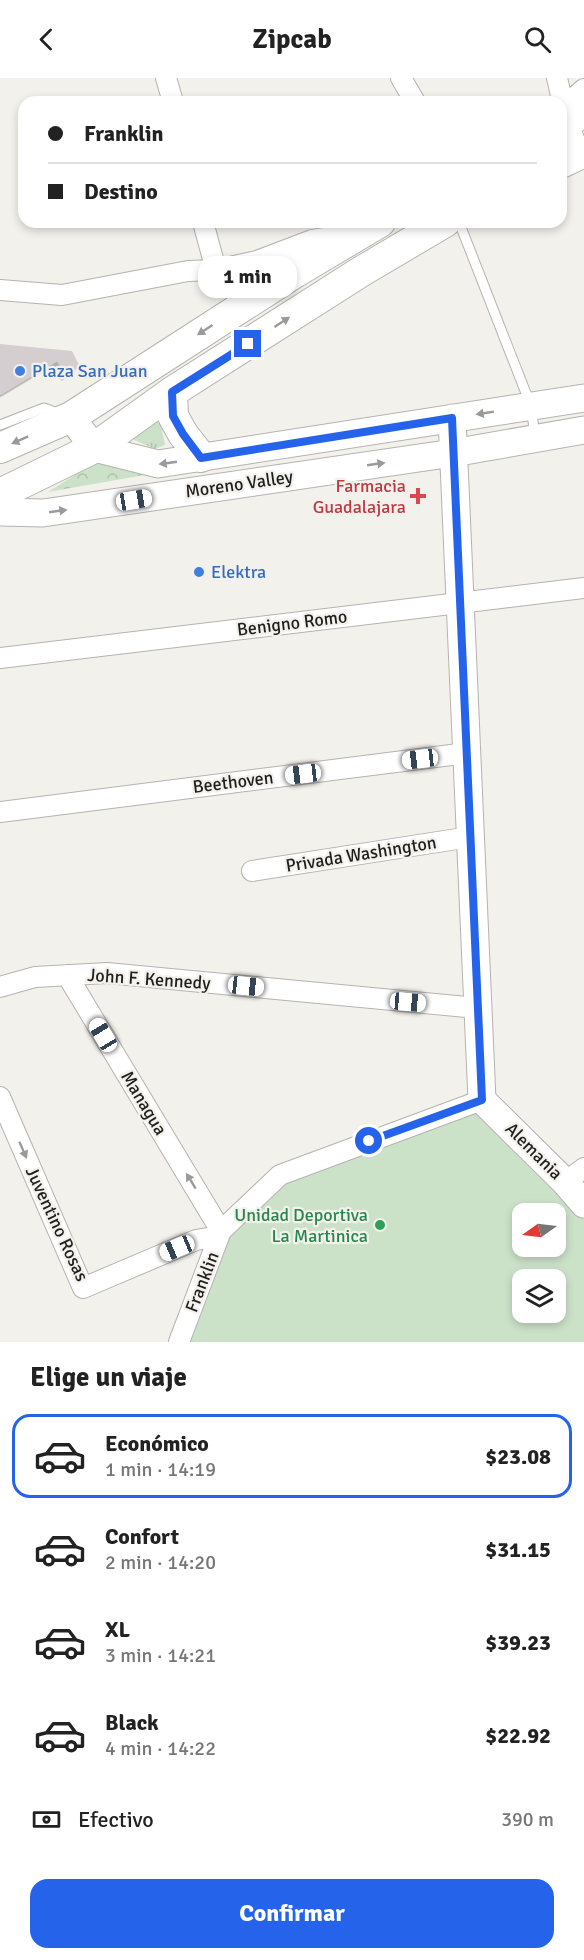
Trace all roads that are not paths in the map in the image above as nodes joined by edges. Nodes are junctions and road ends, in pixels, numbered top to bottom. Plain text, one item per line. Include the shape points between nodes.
1 (166, 78) edge
2 (400, 78) edge
3 (557, 78) edge
4 (584, 88) edge
5 (170, 96) edge
6 (412, 96) edge
7 (563, 96) edge
8 (569, 116) edge
9 (575, 156) edge
10 (205, 228) edge
11 (367, 228) edge
12 (370, 228) edge
13 (435, 228) edge
14 (461, 228) edge
15 (216, 270) junction
16 (0, 290) edge
17 (172, 392) junction
18 (584, 398) edge
19 (531, 406) junction
20 (71, 417) junction
21 (452, 418) junction
22 (0, 424) edge
23 (584, 430) edge
24 (535, 439) junction
25 (0, 448) edge
26 (94, 448) junction
27 (453, 453) junction
28 (201, 458) junction
29 (0, 494) edge
30 (0, 512) edge
31 (584, 588) edge
32 (460, 602) junction
33 (0, 658) edge
34 (466, 753) junction
35 (0, 812) edge
36 (470, 837) junction
37 (252, 871) dead end
38 (68, 975) junction
39 (0, 987) edge
40 (477, 1008) junction
41 (0, 1097) edge
42 (482, 1100) junction
43 (574, 1175) edge
44 (584, 1204) edge
45 (220, 1234) junction
46 (179, 1342) edge

1 - 5 street
2 - 6 street
3 - 7 street
4 - 8 street
8 - 9 street
10 - 15 street
11 - 15 street via 312,240 257,261
12 -> 20 main road
17 -> 13 main road
14 - 19 lane
15 - 16 street via 188,271 62,295
17 - 26 main road
17 - 28 main road via 173,416
18 - 19 street, Moreno Valley
19 -> 21 street, Moreno Valley
19 - 24 lane
20 - 22 lane via 44,408
20 -> 25 main road
20 - 26 street
21 - 27 street
21 - 28 street, Moreno Valley
23 - 24 street, Moreno Valley
24 - 27 street, Moreno Valley
28 -> 26 street, Moreno Valley via 158,464
26 - 29 main road
30 -> 27 street, Moreno Valley via 43,513
27 - 32 street
31 - 32 street, Benigno Romo
32 - 33 street, Benigno Romo
32 - 34 street
34 - 35 street, Beethoven
34 - 36 street
36 - 37 street, Privada Washington
36 - 40 street
38 - 39 street, John F. Kennedy via 34,977
38 - 40 street, John F. Kennedy via 107,973
45 -> 38 street, Managua
40 - 42 street
41 -> 45 street, Juventino Rosas via 83,1288 196,1240
42 - 43 street, Alemania
42 - 45 street, Franklin via 280,1175
43 - 44 street, Alemania
45 - 46 street, Franklin

